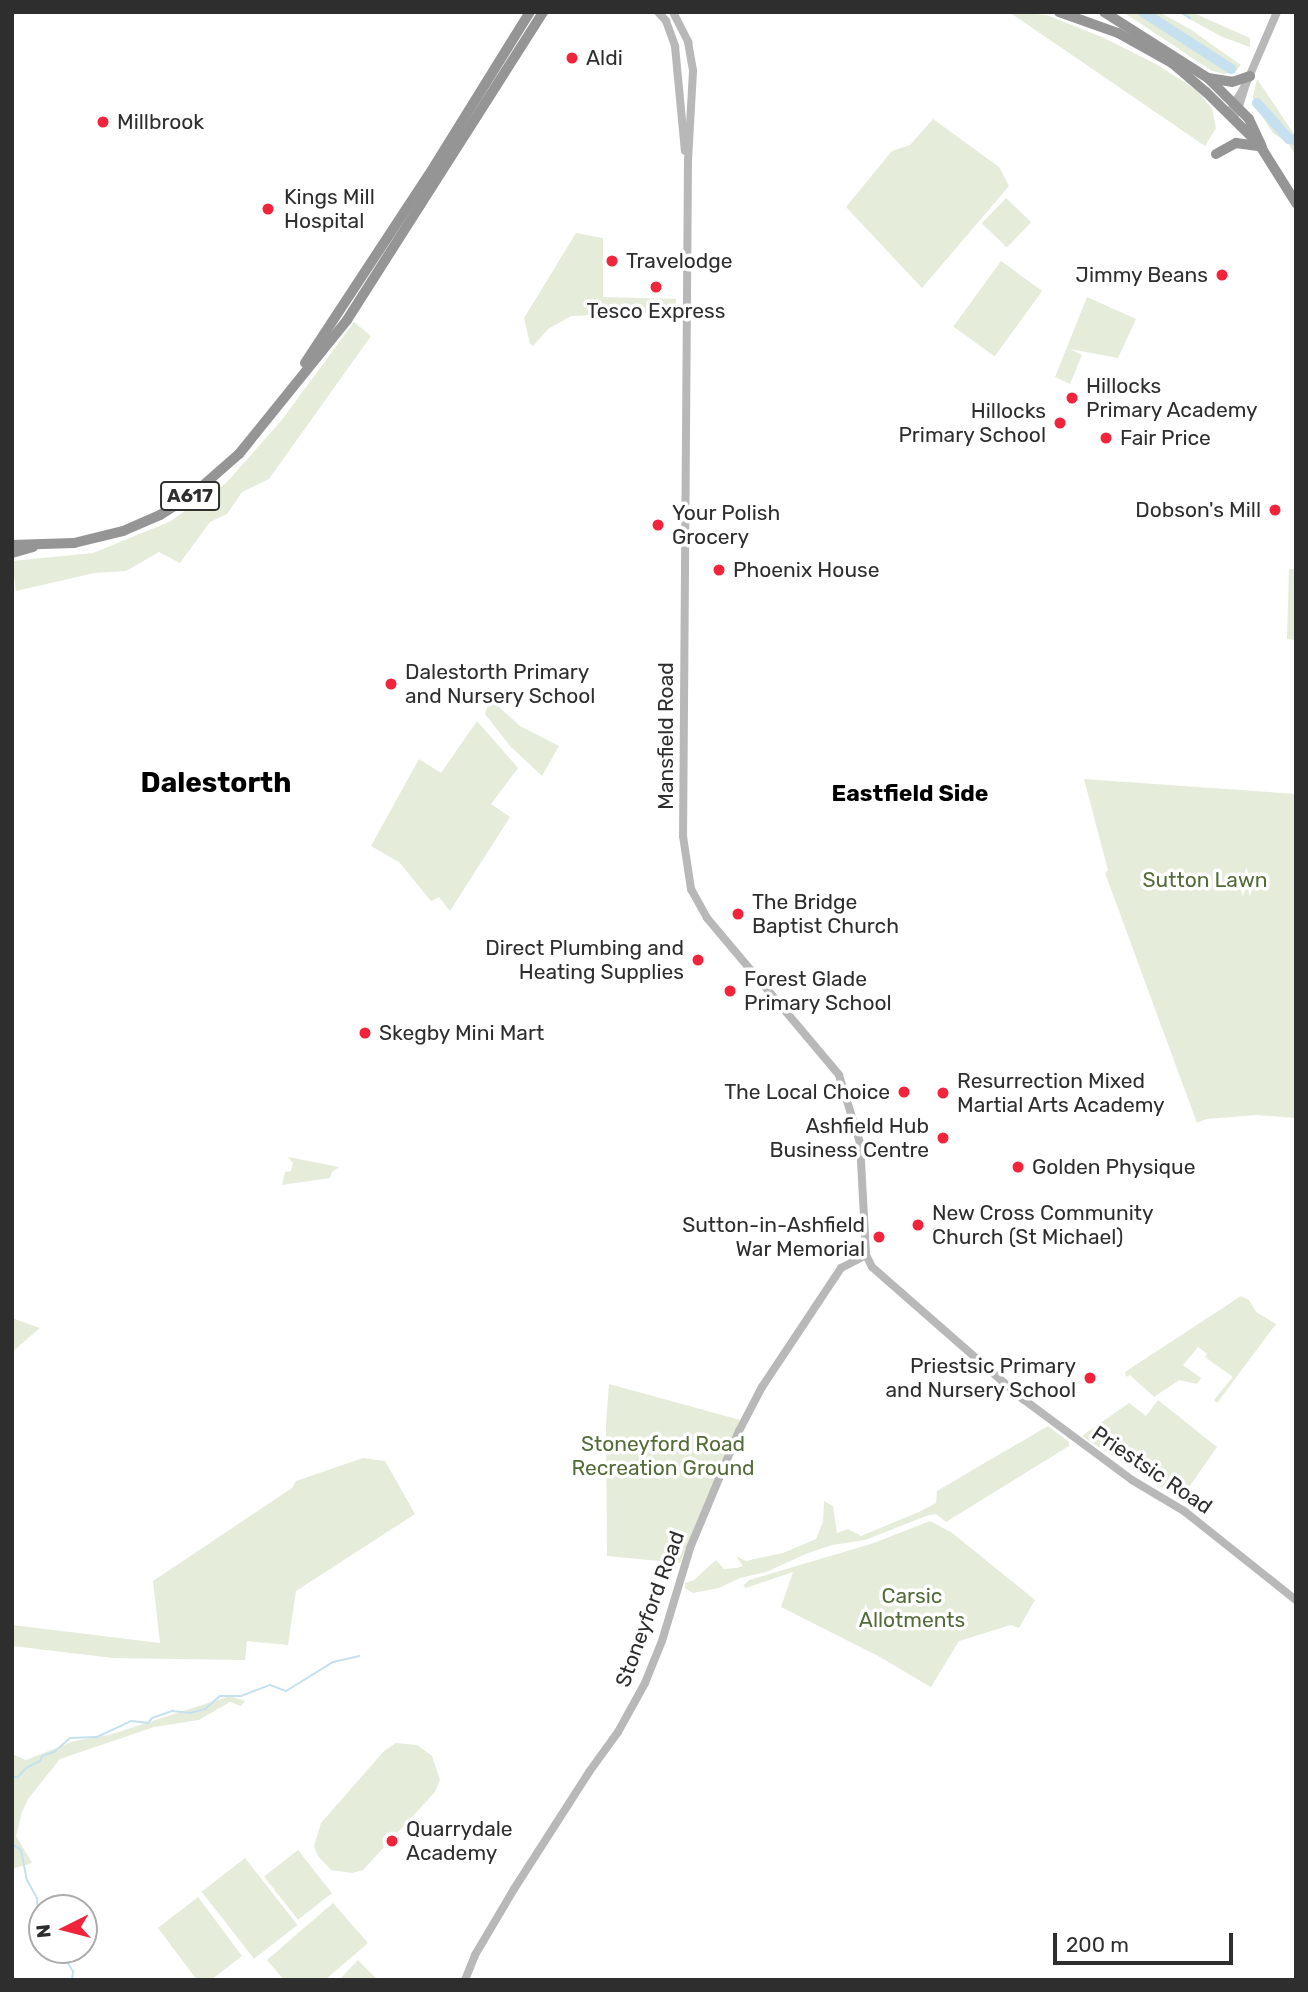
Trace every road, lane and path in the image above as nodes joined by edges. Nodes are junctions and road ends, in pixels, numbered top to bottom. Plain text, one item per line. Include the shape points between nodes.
1 (530, 12) edge
2 (544, 12) edge
3 (658, 12) edge
4 (673, 12) edge
5 (1059, 12) edge
6 (1078, 12) edge
7 (1104, 12) edge
8 (1277, 12) edge
9 (1105, 28) junction
10 (1208, 78) junction
11 (1248, 80) junction
12 (1234, 111) junction
13 (1262, 147) junction
14 (1216, 154) dead end
15 (688, 160) junction
16 (1296, 203) edge
17 (302, 373) junction
18 (12, 545) edge
19 (33, 547) junction
20 (12, 553) edge
21 (866, 1255) junction
22 (1296, 1601) edge
23 (465, 1980) edge

1 - 17 highway, A617 via 307,358
2 - 17 highway, A617 via 347,320
3 - 15 main road, Mansfield Road via 675,46
4 - 15 main road, Mansfield Road via 688,42 693,67
5 - 9 highway
6 - 9 highway
7 - 10 highway
8 - 11 main road
9 - 12 highway via 1172,63
10 - 11 highway
10 - 12 highway
11 - 12 main road
12 - 13 highway via 1251,122
13 - 14 highway via 1236,143
13 - 16 highway
15 - 21 main road, Mansfield Road via 685,866 691,889 708,918 839,1076 860,1143
17 - 19 highway, A617 via 239,454 170,509 123,531
18 - 19 highway, A617
19 - 20 highway, A617
21 - 22 main road, Priestsic Road via 872,1267 1023,1399 1121,1473 1184,1511
21 - 23 main road, Stoneyford Road via 841,1268 762,1387 690,1548 646,1683 514,1889

